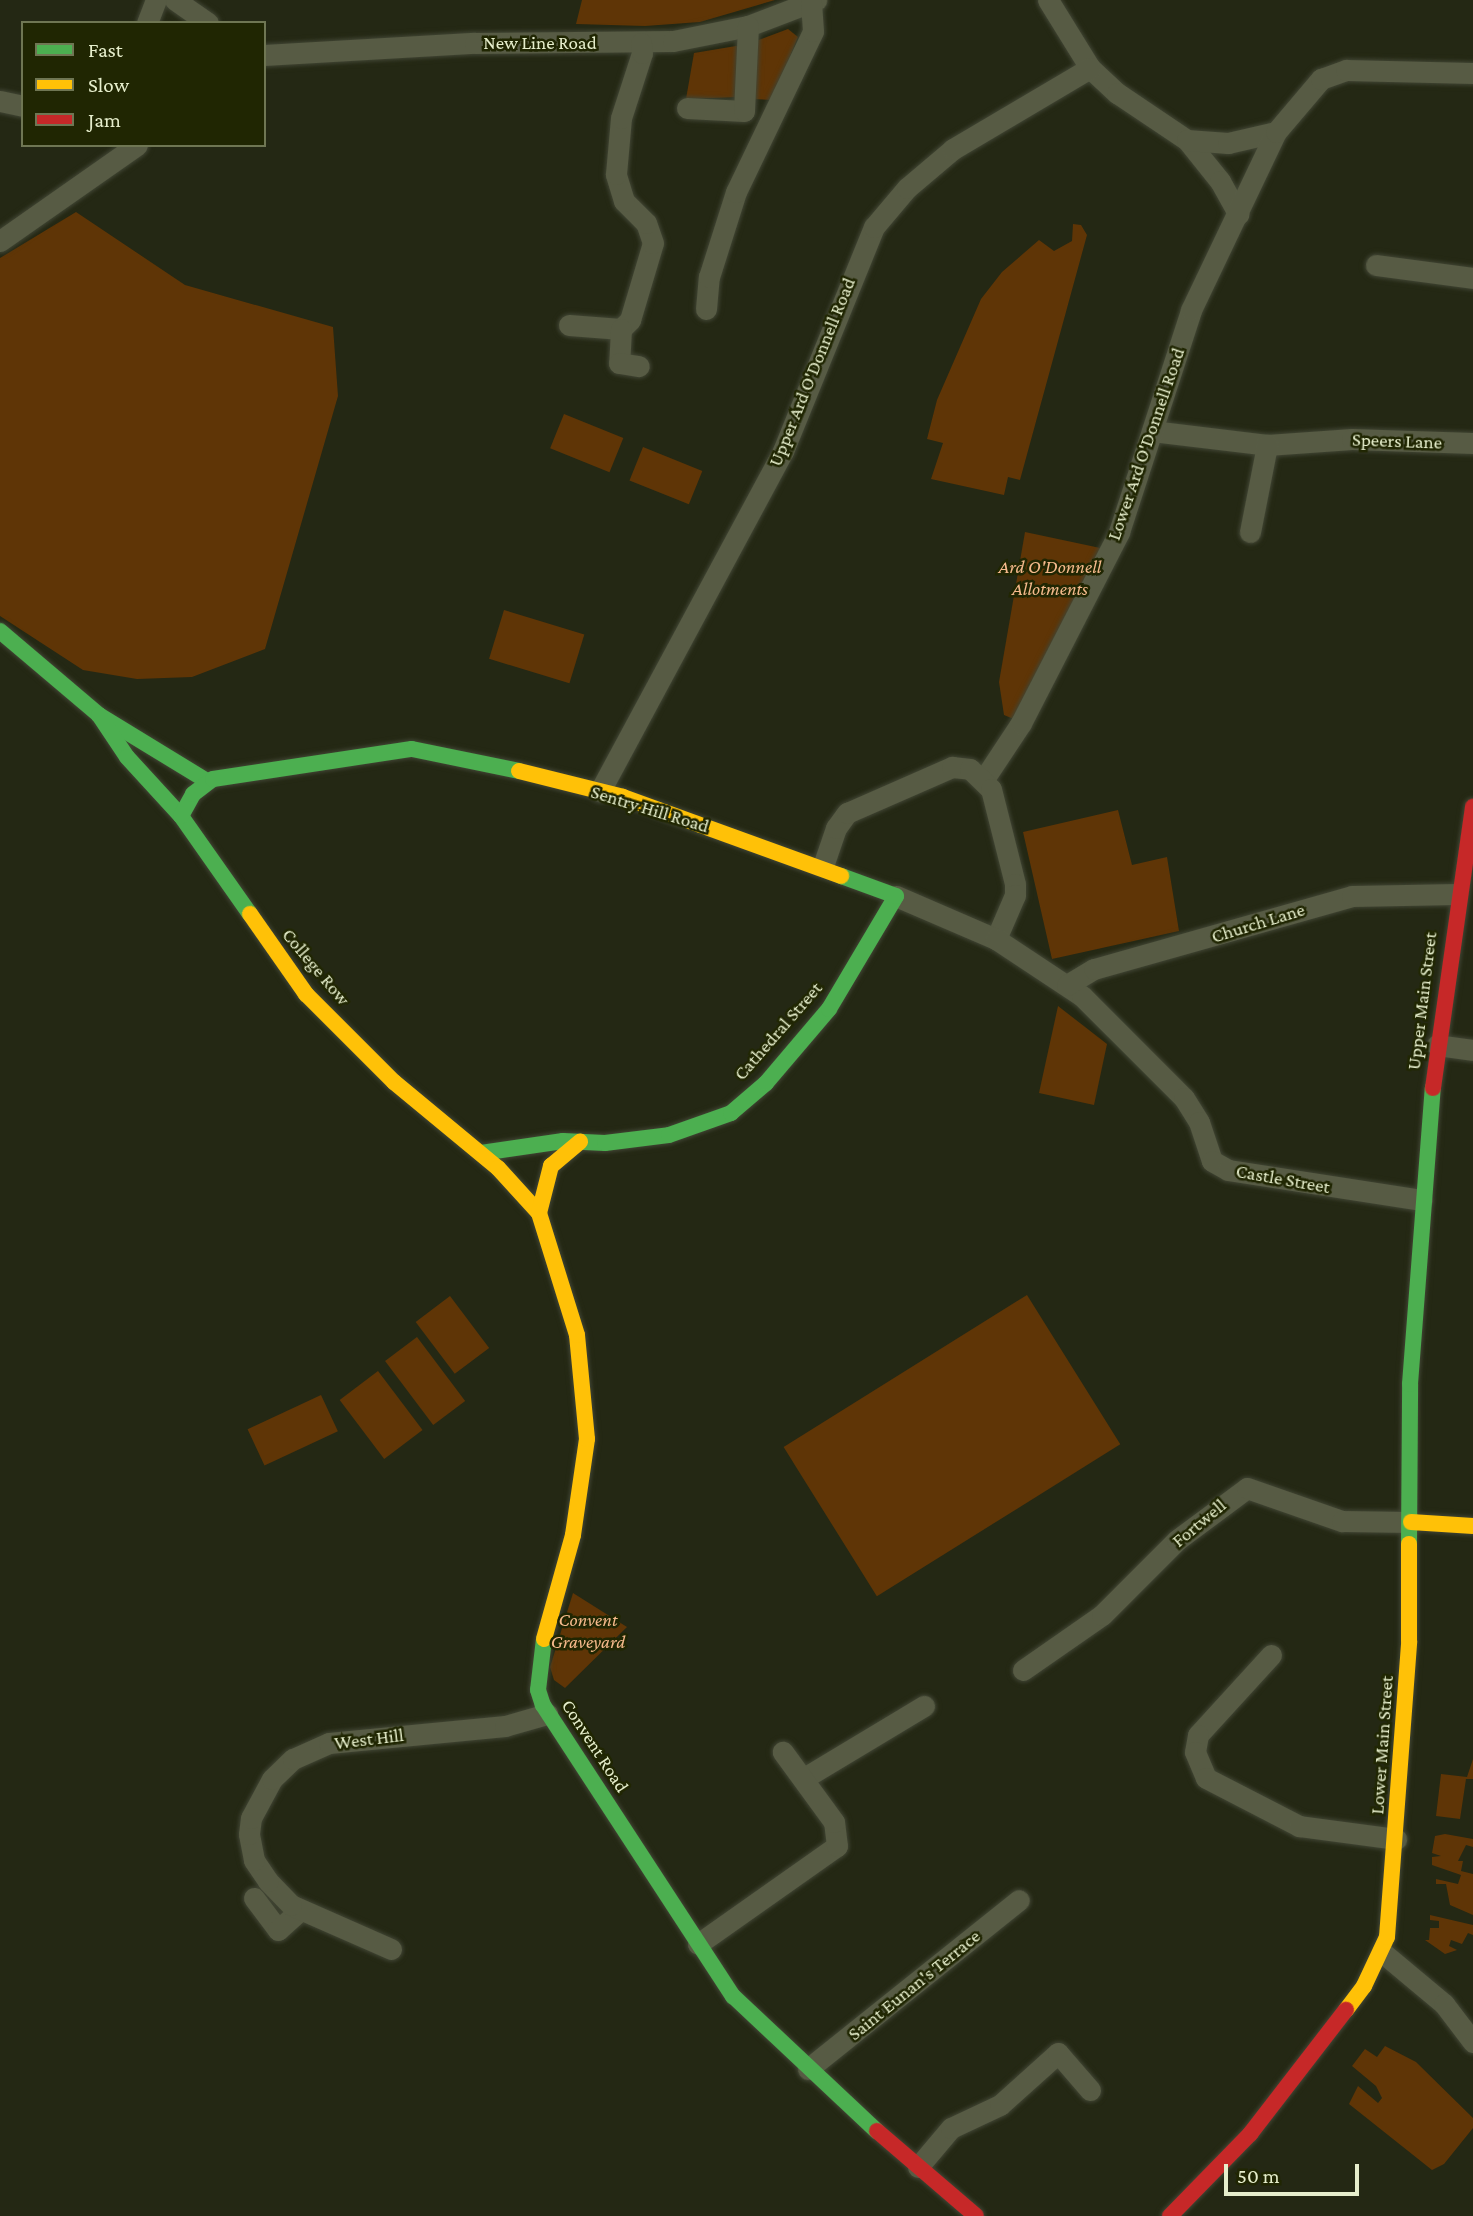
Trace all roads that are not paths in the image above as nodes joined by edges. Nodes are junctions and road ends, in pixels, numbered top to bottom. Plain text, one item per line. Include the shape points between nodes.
1 (156, 0) edge
2 (175, 0) edge
3 (1048, 0) edge
4 (813, 1) edge
5 (148, 21) edge
6 (205, 21) edge
7 (748, 26) junction
8 (641, 43) junction
9 (266, 55) edge
10 (1090, 68) junction
11 (1473, 73) edge
12 (0, 101) edge
13 (21, 106) edge
14 (687, 108) dead end
15 (1276, 132) junction
16 (1186, 140) junction
17 (134, 147) edge
18 (1238, 214) junction
19 (0, 241) edge
20 (1376, 265) dead end
21 (1473, 278) edge
22 (706, 309) dead end
23 (569, 326) dead end
24 (621, 329) junction
25 (639, 366) dead end
26 (1152, 431) junction
27 (1473, 443) edge
28 (1267, 445) junction
29 (1250, 532) dead end
30 (0, 631) edge
31 (99, 715) junction
32 (984, 779) junction
33 (207, 781) junction
34 (600, 791) junction
35 (1473, 807) edge
36 (181, 816) junction
37 (823, 866) junction
38 (1457, 894) junction
39 (896, 896) junction
40 (996, 939) junction
41 (1067, 985) junction
42 (1437, 1045) junction
43 (1473, 1050) edge
44 (580, 1142) junction
45 (481, 1153) junction
46 (1422, 1200) junction
47 (539, 1213) junction
48 (1411, 1522) junction
49 (1473, 1525) edge
50 (1271, 1655) dead end
51 (1023, 1670) dead end
52 (924, 1706) dead end
53 (547, 1714) junction
54 (783, 1752) dead end
55 (804, 1778) junction
56 (1396, 1839) junction
57 (254, 1898) dead end
58 (1019, 1900) dead end
59 (300, 1910) junction
60 (698, 1944) junction
61 (391, 1949) dead end
62 (1383, 1953) junction
63 (1473, 2042) edge
64 (808, 2069) junction
65 (1090, 2090) dead end
66 (918, 2167) junction
67 (976, 2216) edge
68 (1170, 2216) edge

1 - 5 street
2 - 6 street
3 - 10 street
4 - 7 street, New Line Road
4 - 22 street, New Line Road via 813,31 736,192 709,277
7 - 8 street, New Line Road via 702,37
7 - 14 street via 744,111
8 - 9 street, New Line Road via 475,43
8 - 24 street via 642,53 621,118 616,174 624,201 646,223 653,243 630,320
10 - 16 street via 1117,93
10 - 34 street, Upper Ard O'Donnell Road via 953,149 907,188 874,227 783,451
11 - 15 street, Lower Ard O'Donnell Road via 1346,69 1321,79
12 - 13 street
15 - 16 street via 1228,143
15 - 18 street, Lower Ard O'Donnell Road via 1247,185
16 - 18 street via 1220,181
17 - 19 street
18 - 26 street, Lower Ard O'Donnell Road via 1191,310
20 - 21 street
23 - 24 street
24 - 25 street via 619,363
26 - 28 street, Speers Lane
26 - 32 street, Lower Ard O'Donnell Road via 1125,517 1103,565 1021,723
27 - 28 street, Speers Lane via 1321,440
28 - 29 street
30 - 31 street, College Row
31 - 33 street, College Row
31 - 36 street, College Row via 127,757
32 - 37 street via 963,766 952,767 847,813 836,828
32 - 40 street via 1000,818 1015,884 1015,895
33 - 34 street, Sentry Hill Road via 412,749
33 - 36 street via 192,794
34 - 37 street, Sentry Hill Road
35 - 38 street, Upper Main Street
36 - 45 street, College Row via 306,993 394,1082
37 - 39 street, Sentry Hill Road
38 - 41 street, Church Lane via 1353,896 1094,969
38 - 42 street, Upper Main Street
39 - 40 street, Sentry Hill Road
39 - 44 street, Cathedral Street via 830,1009 766,1083 731,1113 669,1135
40 - 41 street, Sentry Hill Road
41 - 46 street, Castle Street via 1164,1073 1192,1110 1212,1161 1228,1170
42 - 43 street
42 - 46 street, Upper Main Street
44 - 45 street, Cathedral Street
44 - 47 street via 551,1166
45 - 47 street, College Row
46 - 48 street, Lower Main Street via 1410,1384
47 - 53 street, Convent Road via 577,1335 587,1439 573,1535 539,1658 538,1690
48 - 49 street
48 - 51 street, Fortwell via 1342,1521 1247,1488 1177,1540 1102,1615
48 - 56 street, Lower Main Street via 1409,1640
50 - 56 street via 1198,1735 1195,1752 1206,1777 1298,1826
52 - 55 street
53 - 59 street, West Hill via 505,1726 329,1743 292,1759 272,1779 251,1818 249,1834 254,1860 268,1881
53 - 60 street, Convent Road
54 - 55 street
55 - 60 street via 834,1822 837,1846
56 - 62 street, Lower Main Street
57 - 59 street via 278,1930
58 - 64 street, Saint Eunan's Terrace
59 - 61 street, West Hill
60 - 64 street, Convent Road via 733,1996
62 - 63 street via 1444,2004
62 - 68 street, Lower Main Street via 1364,1986 1250,2134
64 - 66 street, Convent Road
65 - 66 street via 1058,2053 1000,2105 950,2128
66 - 67 street, Convent Road

